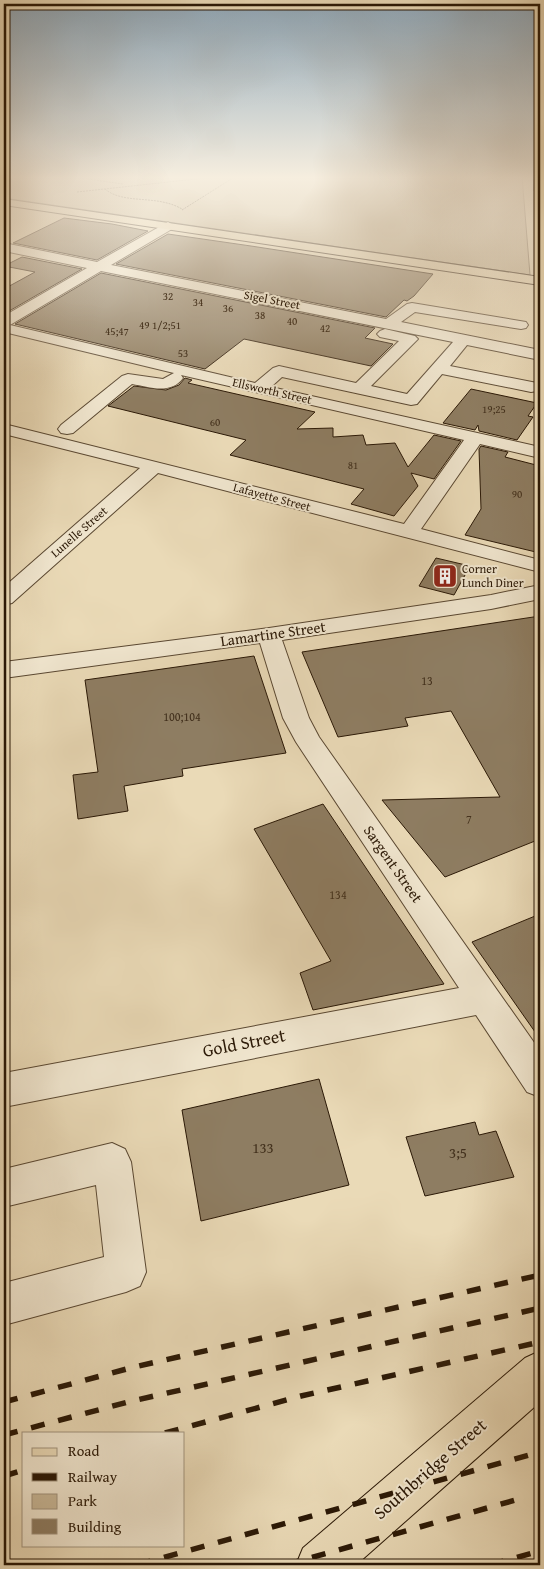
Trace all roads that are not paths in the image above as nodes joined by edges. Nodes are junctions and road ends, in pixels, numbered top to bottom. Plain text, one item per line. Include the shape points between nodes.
1 (15, 249) edge
2 (128, 249) edge
3 (325, 249) edge
4 (99, 266) junction
5 (540, 281) edge
6 (4, 322) edge
7 (389, 324) junction
8 (521, 326) dead end
9 (349, 327) dead end
10 (4, 328) edge
11 (464, 339) junction
12 (403, 346) junction
13 (449, 355) junction
14 (540, 355) edge
15 (438, 368) junction
16 (185, 371) junction
17 (259, 388) junction
18 (359, 389) junction
19 (4, 429) edge
20 (67, 429) dead end
21 (475, 438) junction
22 (540, 452) edge
23 (154, 466) junction
24 (408, 533) junction
25 (540, 566) edge
26 (540, 592) edge
27 (4, 598) edge
28 (269, 635) junction
29 (4, 670) edge
30 (485, 998) junction
31 (540, 1080) edge
32 (4, 1090) edge
33 (4, 1188) edge
34 (4, 1304) edge
35 (540, 1373) edge
36 (320, 1565) edge

1 - 4 street, Sigel Street
2 - 4 street
3 - 5 main road
4 - 6 street
4 - 7 street, Sigel Street
7 - 8 street via 412,307
7 - 11 street, Sigel Street
9 - 12 street via 410,339
10 - 16 street, Ellsworth Street
11 - 13 street
11 - 14 street, Sigel Street
12 - 13 street
12 - 18 street
13 - 15 street
13 - 15 street via 530,379
15 - 18 street via 411,400
16 - 17 street, Ellsworth Street
16 - 20 street via 166,384 128,378
17 - 18 street via 279,372
17 - 21 street, Ellsworth Street
19 - 23 street, Lafayette Street
21 - 22 street, Ellsworth Street
21 - 24 street
23 - 24 street, Lafayette Street
23 - 27 street, Lunelle Street
24 - 25 street, Lafayette Street
26 - 28 street, Lamartine Street
28 - 29 street, Lamartine Street
28 - 30 street, Sargent Street via 302,730
30 - 31 street, Sargent Street
30 - 32 street, Gold Street
33 - 34 street via 112,1162 126,1272
35 - 36 main road, Southbridge Street

